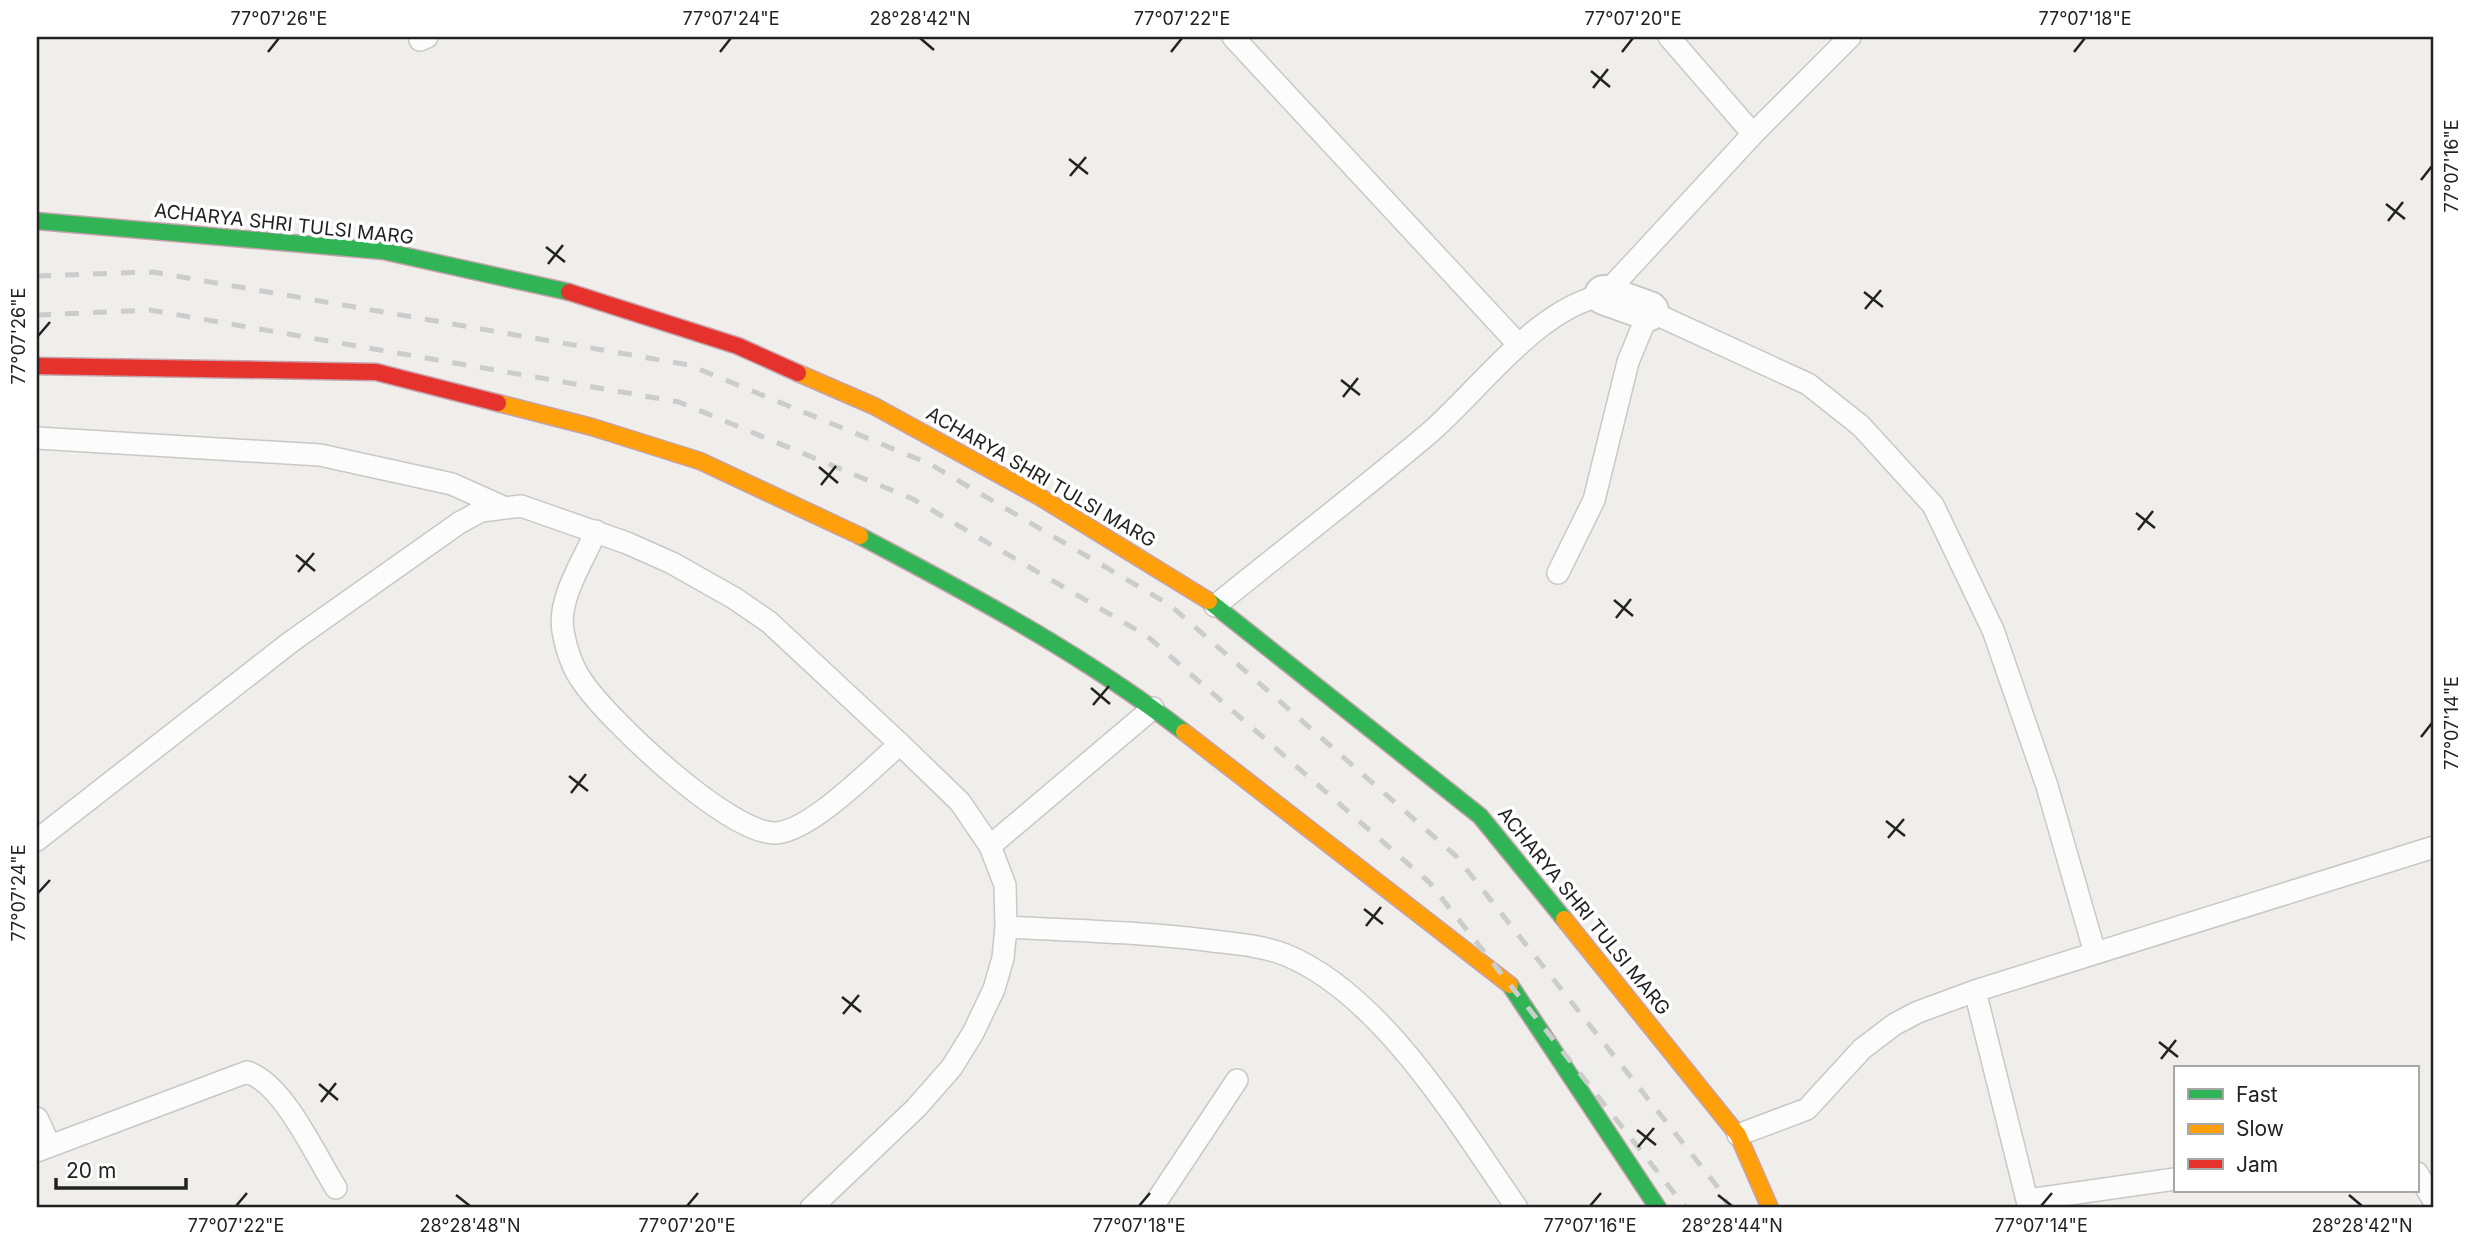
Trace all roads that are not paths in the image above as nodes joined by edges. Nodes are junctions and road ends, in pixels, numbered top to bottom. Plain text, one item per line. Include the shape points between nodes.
1 (1233, 37) edge
2 (1669, 37) edge
3 (1850, 37) edge
4 (1753, 134) junction
5 (37, 221) edge
6 (1604, 295) junction
7 (1649, 311) junction
8 (1519, 345) junction
9 (37, 366) edge
10 (37, 438) edge
11 (501, 506) junction
12 (596, 531) junction
13 (1558, 573) dead end
14 (1214, 606) junction
15 (1153, 708) junction
16 (900, 744) junction
17 (37, 840) edge
18 (990, 846) junction
19 (2434, 847) edge
20 (1006, 927) junction
21 (2095, 953) junction
22 (1975, 990) junction
23 (1237, 1080) dead end
24 (37, 1118) edge
25 (1738, 1135) junction
26 (43, 1148) edge
27 (2418, 1175) edge
28 (2174, 1179) edge
29 (335, 1188) dead end
30 (2434, 1201) edge
31 (2028, 1204) edge
32 (811, 1208) edge
33 (1152, 1208) edge
34 (1517, 1208) edge
35 (1658, 1208) edge
36 (1770, 1208) edge

1 - 8 lane
2 - 4 lane
3 - 4 lane
4 - 6 lane
5 - 14 highway, ACHARYA SHRI TULSI MARG via 383,251 580,294 738,346 873,406 1040,497
6 - 7 street
6 - 8 lane via 1584,299
7 - 13 lane via 1628,362 1594,500
7 - 21 lane via 1808,384 1861,426 1933,505 1993,629 2047,786
8 - 14 lane via 1429,434
9 - 15 highway via 376,372 604,431 700,461 820,515 975,597
10 - 11 lane via 320,455 452,484
11 - 12 lane via 521,506
11 - 17 lane via 458,523 292,641
12 - 16 lane via 672,563 769,622
12 - 16 lane via 565,601 562,628 569,654 581,680 601,704 717,809 755,830 790,830 825,808
14 - 25 highway, ACHARYA SHRI TULSI MARG via 1480,816
15 - 18 lane
15 - 35 highway via 1508,982
16 - 18 lane via 960,802
18 - 20 lane via 1005,885
19 - 21 lane
20 - 32 lane via 994,989 952,1067 916,1108
20 - 34 lane via 1239,944 1285,954 1317,970 1338,985 1426,1077
21 - 22 lane
22 - 25 lane via 1895,1024 1861,1049 1807,1109
22 - 31 lane
23 - 33 lane
24 - 26 lane
25 - 36 highway, ACHARYA SHRI TULSI MARG
26 - 29 lane via 247,1072 261,1077 276,1092
27 - 30 lane
28 - 31 lane

